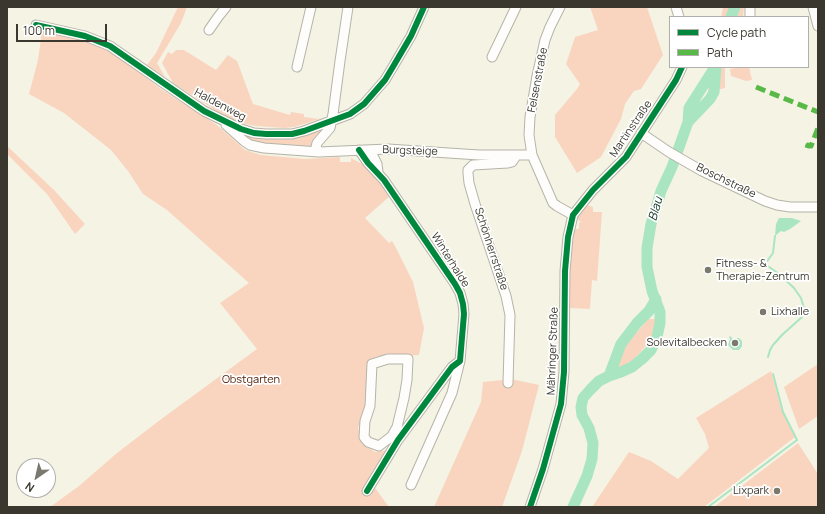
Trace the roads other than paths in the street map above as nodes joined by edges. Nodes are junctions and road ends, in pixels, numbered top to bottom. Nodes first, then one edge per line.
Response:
1 (226, 7) edge
2 (311, 7) edge
3 (348, 7) edge
4 (424, 7) edge
5 (516, 7) edge
6 (560, 7) edge
7 (813, 7) edge
8 (36, 25) dead end
9 (818, 26) edge
10 (210, 30) dead end
11 (492, 57) dead end
12 (297, 67) dead end
13 (682, 68) edge
14 (222, 120) junction
15 (332, 120) junction
16 (641, 133) junction
17 (359, 150) junction
18 (370, 150) junction
19 (319, 152) junction
20 (532, 155) junction
21 (516, 156) junction
22 (378, 172) junction
23 (818, 207) edge
24 (573, 215) junction
25 (460, 361) junction
26 (508, 383) dead end
27 (395, 438) junction
28 (411, 485) dead end
29 (367, 492) dead end
30 (530, 507) edge

1 - 10 street
2 - 12 street
3 - 15 street
4 - 15 street, Haldenweg
5 - 11 street
6 - 20 street, Felsenstraße
7 - 9 street
8 - 14 street, Haldenweg
13 - 16 street, Martinstraße
14 - 15 street, Haldenweg
14 - 19 street, Burgsteige
15 - 19 street
16 - 23 street, Boschstraße
16 - 24 street, Martinstraße
17 - 18 street, Burgsteige
17 - 19 street, Burgsteige
17 - 22 street, Winterhalde
18 - 21 street, Burgsteige
18 - 22 street, Winterhalde
20 - 21 street, Burgsteige
20 - 24 street
21 - 26 street, Schönherrstraße
22 - 25 street, Winterhalde
24 - 30 street, Mähringer Straße
25 - 27 street
25 - 28 street, Winterhalde
27 - 27 street
27 - 29 street

